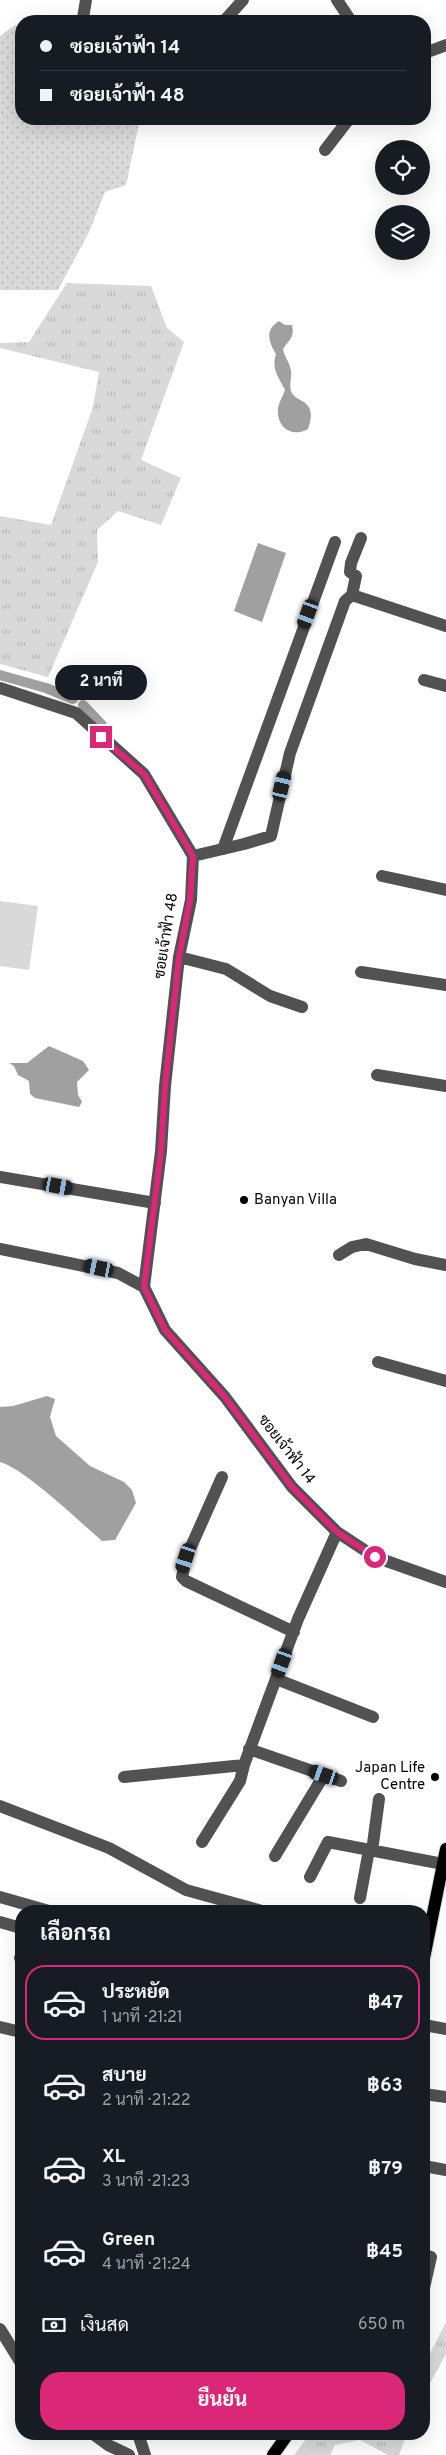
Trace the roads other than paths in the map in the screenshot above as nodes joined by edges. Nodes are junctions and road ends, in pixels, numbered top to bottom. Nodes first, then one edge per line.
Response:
1 (86, 0) edge
2 (243, 0) edge
3 (337, 0) edge
4 (84, 15) edge
5 (229, 15) edge
6 (347, 15) edge
7 (446, 45) edge
8 (431, 51) edge
9 (344, 125) edge
10 (325, 150) dead end
11 (361, 538) dead end
12 (335, 542) dead end
13 (352, 595) junction
14 (446, 626) edge
15 (424, 680) dead end
16 (446, 686) edge
17 (0, 688) edge
18 (223, 849) junction
19 (193, 856) junction
20 (382, 876) dead end
21 (446, 890) edge
22 (179, 957) junction
23 (361, 972) dead end
24 (446, 985) edge
25 (302, 1007) dead end
26 (377, 1075) dead end
27 (446, 1086) edge
28 (0, 1177) edge
29 (155, 1203) junction
30 (0, 1249) edge
31 (340, 1255) dead end
32 (446, 1265) edge
33 (144, 1287) junction
34 (378, 1362) dead end
35 (446, 1381) edge
36 (222, 1477) dead end
37 (337, 1532) junction
38 (446, 1582) edge
39 (294, 1632) junction
40 (276, 1679) junction
41 (372, 1717) dead end
42 (249, 1749) junction
43 (244, 1764) junction
44 (324, 1775) junction
45 (124, 1776) dead end
46 (341, 1781) dead end
47 (380, 1798) dead end
48 (0, 1806) edge
49 (202, 1842) dead end
50 (446, 1850) edge
51 (370, 1851) junction
52 (275, 1856) dead end
53 (443, 1872) edge
54 (310, 1878) dead end
55 (0, 1897) edge
56 (360, 1898) dead end
57 (28, 1905) edge
58 (240, 1905) edge
59 (0, 1922) edge
60 (15, 1926) edge
61 (430, 1931) edge
62 (430, 2026) edge
63 (0, 2027) edge
64 (446, 2029) edge
65 (15, 2031) edge
66 (430, 2095) edge
67 (446, 2097) edge
68 (430, 2167) edge
69 (446, 2170) edge
70 (0, 2329) edge
71 (15, 2354) edge
72 (101, 2440) edge
73 (140, 2440) edge
74 (284, 2440) edge
75 (129, 2455) edge
76 (146, 2455) edge
77 (273, 2455) edge

1 - 4 street
2 - 5 street
3 - 6 street
7 - 8 street
9 - 10 street
11 - 13 street
12 - 18 street
13 - 14 street
13 - 18 street
15 - 16 street
17 - 19 street
18 - 19 street
19 - 22 street, ซอยเจ้าฟ้า 48
20 - 21 street
22 - 25 street
22 - 29 street, ซอยเจ้าฟ้า 48
23 - 24 street
26 - 27 street
28 - 29 street
29 - 33 street, ซอยเจ้าฟ้า 48
30 - 33 street
31 - 32 street
33 - 37 street, ซอยเจ้าฟ้า 14
34 - 35 street
36 - 39 street
37 - 38 street, ซอยเจ้าฟ้า 14
37 - 39 street
39 - 40 street
40 - 41 street
40 - 42 street
42 - 43 street
42 - 44 street
43 - 45 street
43 - 49 street
44 - 46 street
44 - 52 street
47 - 51 street
48 - 58 street
50 - 53 main road
51 - 53 street
51 - 54 street
51 - 56 street
53 - 61 main road
55 - 57 street
59 - 60 street
62 - 64 street
63 - 65 street
66 - 67 street
68 - 69 street
70 - 71 street
72 - 75 street
73 - 76 street
74 - 77 main road

